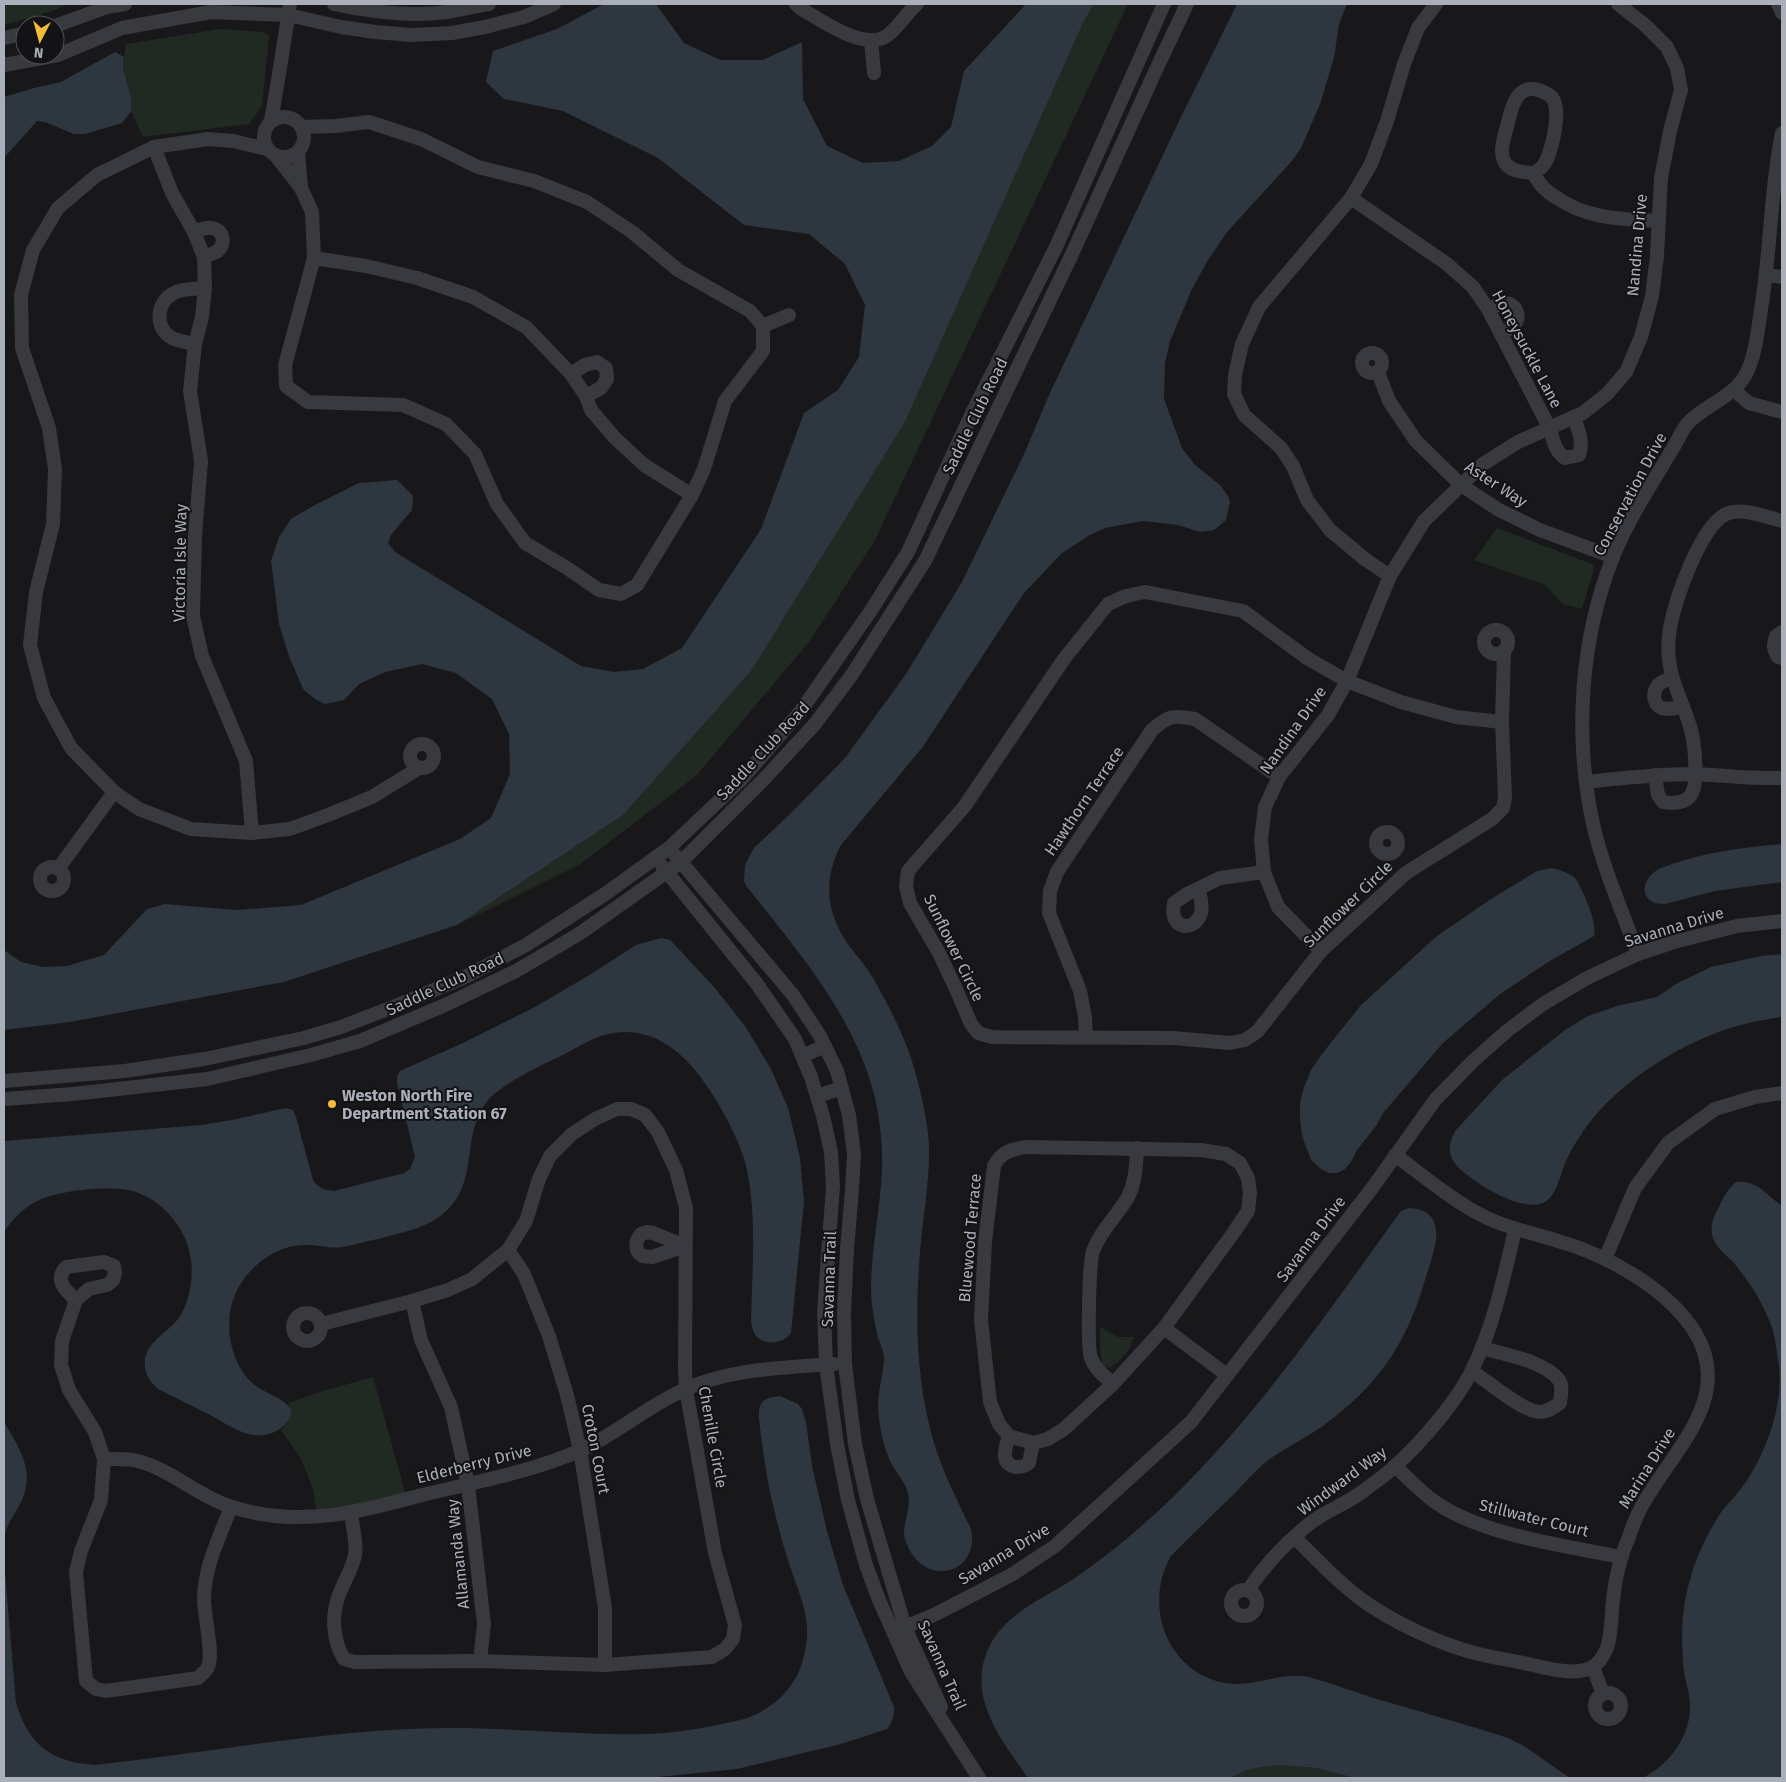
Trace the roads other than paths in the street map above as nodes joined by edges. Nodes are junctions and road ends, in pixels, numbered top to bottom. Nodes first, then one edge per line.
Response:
1 (125, 4) edge
2 (334, 4) edge
3 (489, 4) edge
4 (554, 4) edge
5 (796, 4) edge
6 (917, 4) edge
7 (1164, 4) edge
8 (1187, 4) edge
9 (1436, 4) edge
10 (1618, 4) edge
11 (1778, 4) edge
12 (289, 9) edge
13 (1782, 13) edge
14 (65, 23) edge
15 (871, 40) junction
16 (4, 65) edge
17 (874, 74) dead end
18 (277, 78) junction
19 (268, 125) junction
20 (1782, 133) edge
21 (300, 135) junction
22 (234, 141) junction
23 (154, 147) junction
24 (271, 153) junction
25 (1534, 173) junction
26 (301, 188) junction
27 (1352, 198) junction
28 (1657, 221) junction
29 (194, 232) junction
30 (1056, 247) junction
31 (1072, 254) junction
32 (204, 257) junction
33 (314, 258) junction
34 (1767, 275) junction
35 (1782, 277) edge
36 (205, 288) junction
37 (1488, 309) junction
38 (789, 315) dead end
39 (763, 326) junction
40 (1501, 334) junction
41 (195, 344) junction
42 (1378, 372) dead end
43 (571, 374) junction
44 (1735, 391) junction
45 (586, 396) junction
46 (1782, 412) edge
47 (1574, 417) junction
48 (1550, 429) junction
49 (1461, 485) junction
50 (692, 496) junction
51 (1782, 521) edge
52 (1614, 557) junction
53 (1390, 576) junction
54 (1782, 632) edge
55 (1504, 652) dead end
56 (1782, 658) edge
57 (1674, 678) junction
58 (1347, 681) junction
59 (1682, 707) junction
60 (1502, 722) junction
61 (419, 768) dead end
62 (1695, 774) junction
63 (1655, 775) junction
64 (1279, 777) junction
65 (1782, 778) edge
66 (1586, 782) junction
67 (114, 792) junction
68 (252, 833) junction
69 (669, 848) junction
70 (1394, 852) dead end
71 (656, 858) junction
72 (681, 862) junction
73 (58, 869) dead end
74 (667, 872) junction
75 (1264, 872) junction
76 (1406, 872) junction
77 (1199, 888) dead end
78 (1782, 921) edge
79 (1321, 951) junction
80 (1638, 954) junction
81 (1086, 1037) junction
82 (825, 1046) junction
83 (802, 1056) junction
84 (4, 1081) edge
85 (842, 1088) junction
86 (1782, 1093) edge
87 (817, 1096) junction
88 (4, 1099) edge
89 (1137, 1148) junction
90 (1395, 1155) junction
91 (1515, 1230) junction
92 (508, 1250) junction
93 (1605, 1259) junction
94 (76, 1300) dead end
95 (412, 1301) junction
96 (321, 1324) dead end
97 (1164, 1328) junction
98 (1482, 1348) junction
99 (845, 1364) junction
100 (826, 1365) junction
101 (1472, 1371) junction
102 (1227, 1375) junction
103 (1113, 1384) junction
104 (686, 1389) junction
105 (1009, 1436) junction
106 (1033, 1443) junction
107 (580, 1450) junction
108 (104, 1459) junction
109 (1395, 1466) junction
110 (468, 1485) junction
111 (231, 1507) junction
112 (351, 1512) junction
113 (1295, 1538) junction
114 (1621, 1557) junction
115 (1248, 1590) dead end
116 (899, 1631) junction
117 (480, 1661) junction
118 (605, 1665) junction
119 (1593, 1667) junction
120 (1603, 1694) dead end
121 (979, 1778) edge

1 - 14 street
2 - 3 street
4 - 12 street
5 - 15 street
6 - 15 street
7 - 30 street, Saddle Club Road
8 - 31 street, Saddle Club Road
9 - 27 street
10 - 28 street, Nandina Drive
11 - 13 street
12 - 16 street
12 - 18 street
15 - 17 street
18 - 19 street
18 - 21 street
19 - 21 street
19 - 22 street
19 - 24 street
20 - 34 street, Conservation Drive
21 - 24 street
21 - 26 street
21 - 39 street
22 - 23 street
22 - 24 street
23 - 29 street, Victoria Isle Way
23 - 67 street
24 - 26 street
25 - 25 street
25 - 28 street
26 - 33 street
27 - 37 street, Honeysuckle Lane
27 - 53 street
28 - 47 street, Nandina Drive
29 - 32 street, Victoria Isle Way
29 - 32 street
30 - 31 street
30 - 69 street, Saddle Club Road
31 - 72 street, Saddle Club Road
32 - 36 street, Victoria Isle Way
33 - 43 street
33 - 50 street
34 - 35 street
34 - 44 street, Conservation Drive
36 - 41 street, Victoria Isle Way
36 - 41 street
37 - 40 street, Honeysuckle Lane
37 - 40 street
38 - 39 street
39 - 50 street
40 - 48 street, Honeysuckle Lane
41 - 68 street, Victoria Isle Way
42 - 49 street, Aster Way
43 - 45 street
43 - 45 street
44 - 46 street
44 - 52 street, Conservation Drive
45 - 50 street
47 - 48 street, Nandina Drive
47 - 48 street, Honeysuckle Lane
48 - 49 street, Nandina Drive
49 - 52 street, Aster Way
49 - 53 street, Nandina Drive
51 - 57 street
52 - 66 street, Conservation Drive
53 - 58 street, Nandina Drive
54 - 56 street
55 - 60 street, Sunflower Circle
57 - 59 street
57 - 59 street
58 - 60 street, Sunflower Circle
58 - 64 street, Nandina Drive
58 - 81 street, Sunflower Circle
59 - 62 street
60 - 76 street, Sunflower Circle
61 - 68 street
62 - 63 street
62 - 63 street
62 - 65 street
63 - 66 street
64 - 75 street, Nandina Drive
64 - 81 street, Hawthorn Terrace
66 - 80 street, Conservation Drive
67 - 68 street
67 - 73 street
69 - 71 street, Saddle Club Road
69 - 72 street, Savanna Trail
70 - 76 street
71 - 74 street, Savanna Trail
71 - 84 street, Saddle Club Road
72 - 74 street, Saddle Club Road
72 - 82 street, Savanna Trail
74 - 83 street, Savanna Trail
74 - 88 street, Saddle Club Road
75 - 77 street
75 - 79 street, Nandina Drive
76 - 79 street, Sunflower Circle
78 - 80 street, Savanna Drive
79 - 81 street, Sunflower Circle
80 - 90 street, Savanna Drive
82 - 83 street
82 - 85 street, Savanna Trail
83 - 87 street, Savanna Trail
85 - 87 street
85 - 99 street, Savanna Trail
86 - 93 street
87 - 100 street, Savanna Trail
89 - 97 street, Bluewood Terrace
89 - 103 street
89 - 105 street, Bluewood Terrace
90 - 91 street, Marina Drive
90 - 102 street, Savanna Drive
91 - 93 street, Marina Drive
91 - 98 street, Windward Way
92 - 95 street, Chenille Circle
92 - 104 street, Chenille Circle
92 - 107 street, Croton Court
93 - 114 street, Marina Drive
94 - 108 street
95 - 96 street, Chenille Circle
95 - 110 street, Allamanda Way
97 - 102 street
97 - 103 street, Bluewood Terrace
98 - 101 street, Windward Way
98 - 101 street
99 - 100 street, Elderberry Drive
99 - 116 street, Savanna Trail
100 - 104 street, Elderberry Drive
100 - 116 street, Savanna Trail
101 - 109 street, Windward Way
102 - 116 street, Savanna Drive
103 - 106 street, Bluewood Terrace
104 - 107 street, Elderberry Drive
104 - 118 street, Chenille Circle
105 - 106 street
105 - 106 street
107 - 110 street, Elderberry Drive
107 - 118 street, Croton Court
108 - 111 street, Elderberry Drive
108 - 111 street
109 - 113 street, Windward Way
109 - 114 street, Stillwater Court
110 - 112 street, Elderberry Drive
110 - 117 street, Allamanda Way
111 - 112 street, Elderberry Drive
112 - 117 street, Chenille Circle
113 - 115 street, Windward Way
113 - 119 street
114 - 119 street, Marina Drive
116 - 121 street, Savanna Trail
117 - 118 street, Chenille Circle
119 - 120 street

